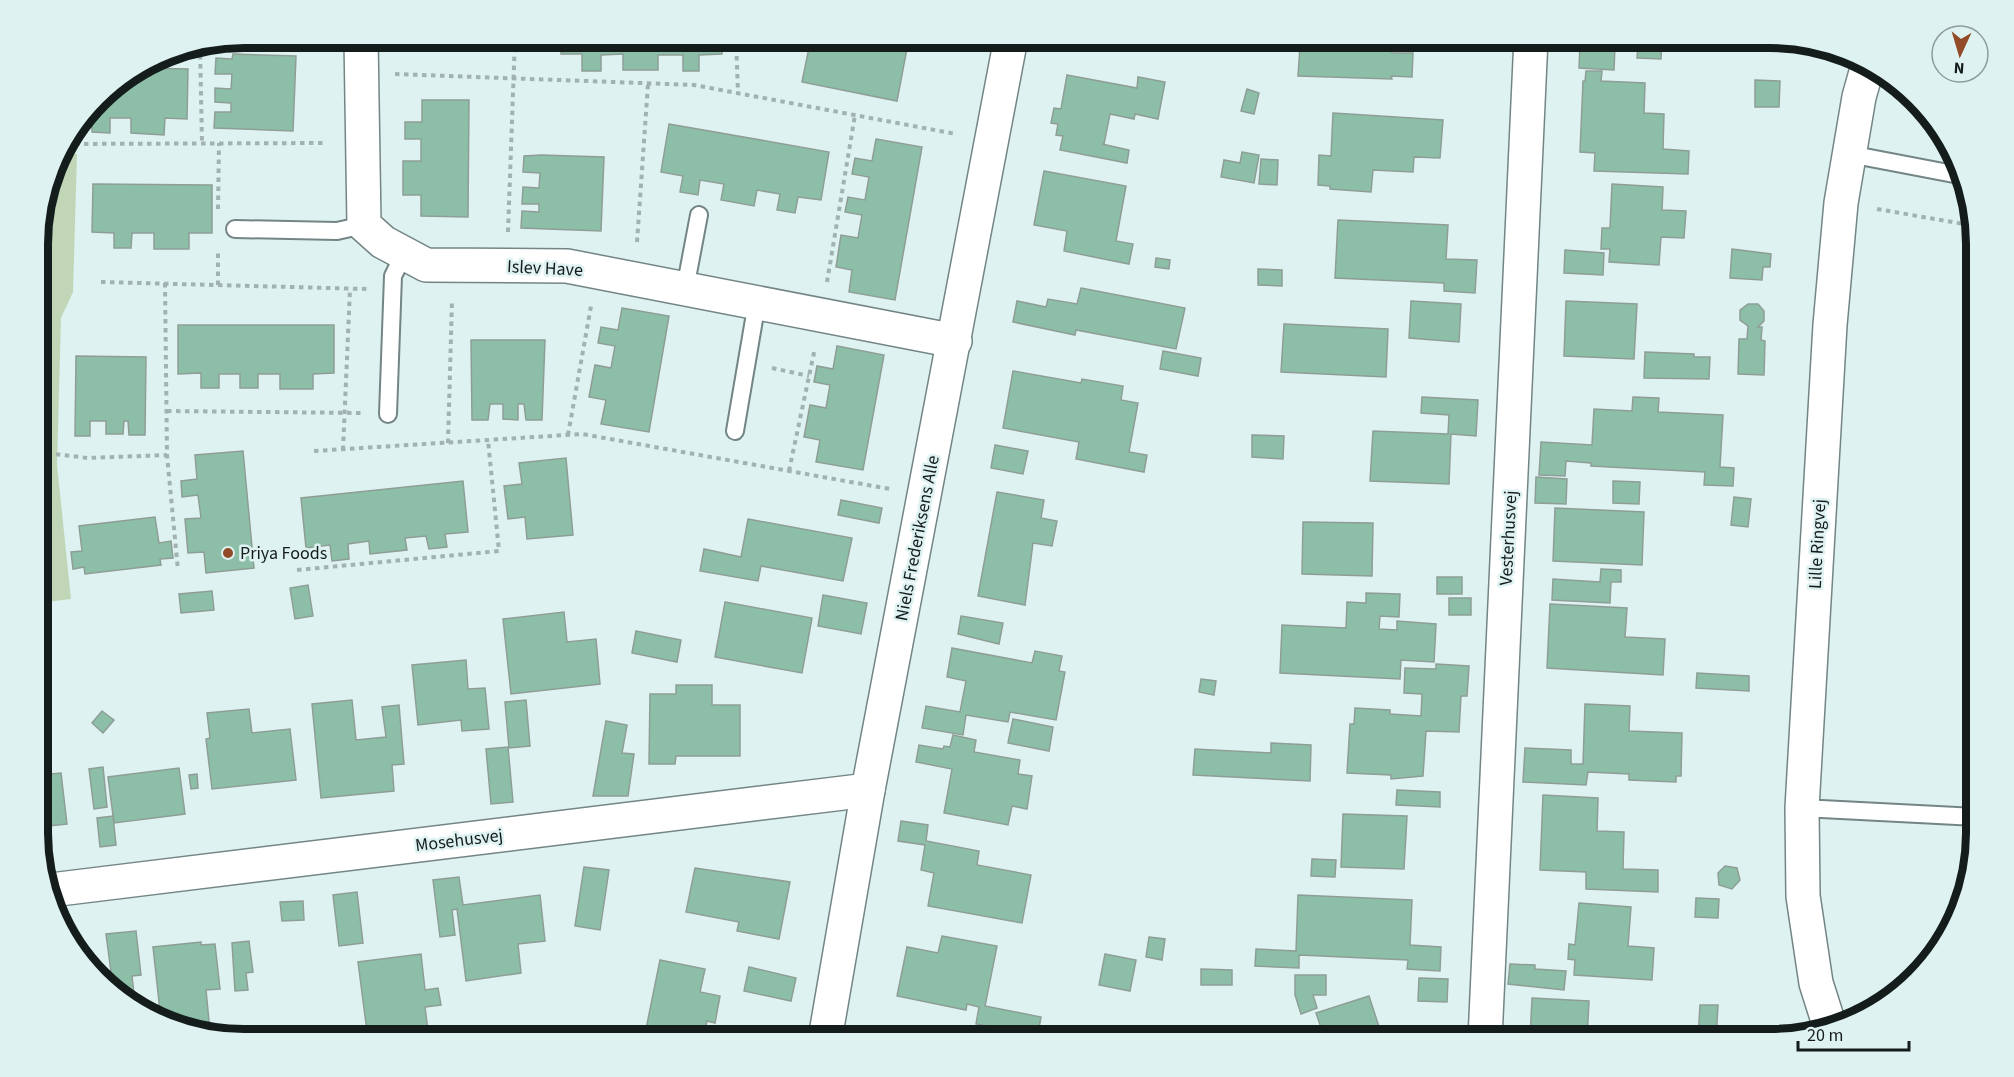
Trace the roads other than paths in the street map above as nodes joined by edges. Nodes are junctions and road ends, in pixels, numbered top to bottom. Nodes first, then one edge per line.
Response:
1 (361, 48) edge
2 (1009, 48) edge
3 (1531, 48) edge
4 (1866, 73) edge
5 (1849, 154) junction
6 (1952, 172) edge
7 (699, 215) dead end
8 (364, 225) junction
9 (235, 229) dead end
10 (404, 254) junction
11 (685, 289) junction
12 (757, 303) junction
13 (955, 340) junction
14 (388, 414) road end
15 (735, 431) dead end
16 (868, 790) junction
17 (1803, 808) junction
18 (1966, 817) edge
19 (57, 889) edge
20 (1828, 1020) edge
21 (827, 1029) edge
22 (1485, 1029) edge

1 - 8 street
2 - 13 street, Niels Frederiksens Alle
3 - 22 street, Vesterhusvej
4 - 5 street, Lille Ringvej
5 - 6 lane
5 - 17 street, Lille Ringvej
7 - 11 lane
8 - 9 lane
8 - 10 street, Islev Have
10 - 11 street, Islev Have
10 - 14 lane
11 - 12 street, Islev Have
12 - 13 street, Islev Have
12 - 15 lane
13 - 16 street, Niels Frederiksens Alle
16 - 19 street, Mosehusvej
16 - 21 street, Niels Frederiksens Alle
17 - 18 lane
17 - 20 street, Lille Ringvej

